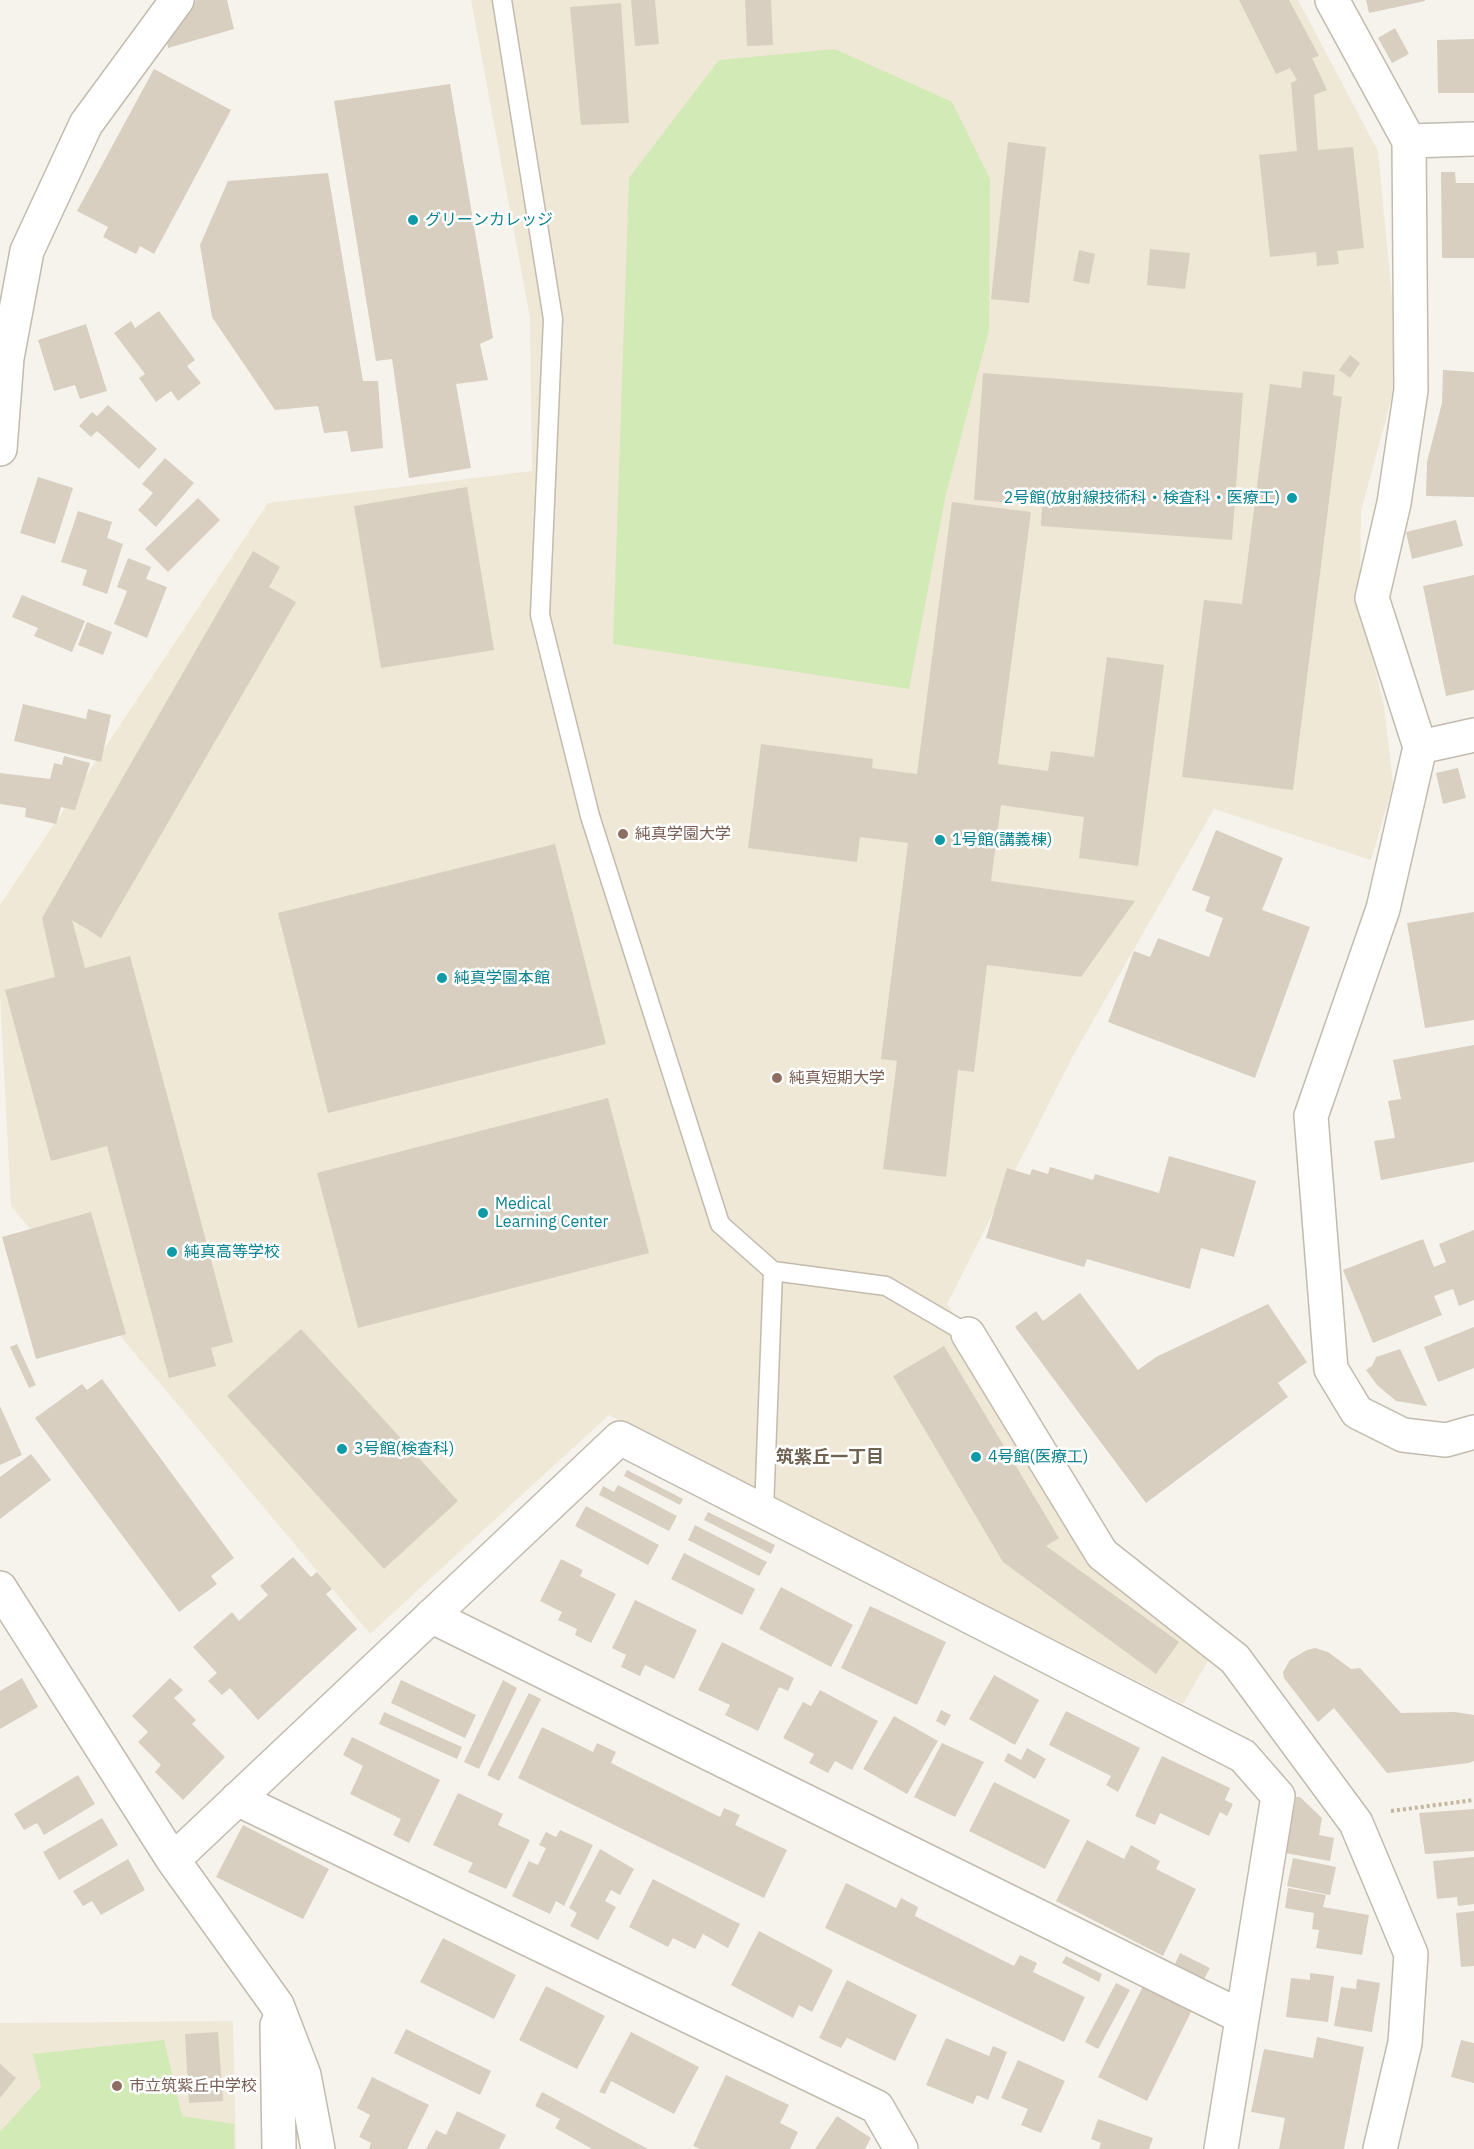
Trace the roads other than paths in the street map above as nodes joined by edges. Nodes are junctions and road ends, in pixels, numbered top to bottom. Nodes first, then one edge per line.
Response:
1 (177, 0) edge
2 (502, 0) edge
3 (1332, 0) edge
4 (1474, 139) edge
5 (1409, 141) junction
6 (0, 449) edge
7 (1474, 735) edge
8 (1420, 747) junction
9 (773, 1270) junction
10 (968, 1334) joint
11 (1474, 1432) edge
12 (764, 1510) junction
13 (0, 1588) edge
14 (431, 1616) junction
15 (1303, 1750) junction
16 (1263, 1779) junction
17 (237, 1799) junction
18 (173, 1860) junction
19 (277, 2005) junction
20 (1242, 2017) junction
21 (279, 2149) edge
22 (318, 2149) edge
23 (901, 2149) edge
24 (1221, 2149) edge
25 (1380, 2149) edge

1 - 6 street
2 - 9 lane
3 - 5 street
4 - 5 street
5 - 8 street
7 - 8 street
8 - 11 street
9 - 10 lane
9 - 12 lane
10 - 15 street
12 - 14 street
12 - 16 street
13 - 18 street
14 - 17 street
14 - 20 street
15 - 16 street
15 - 25 street
16 - 20 street
17 - 18 street
17 - 23 street
18 - 19 street
19 - 21 street
19 - 22 street
20 - 24 street

